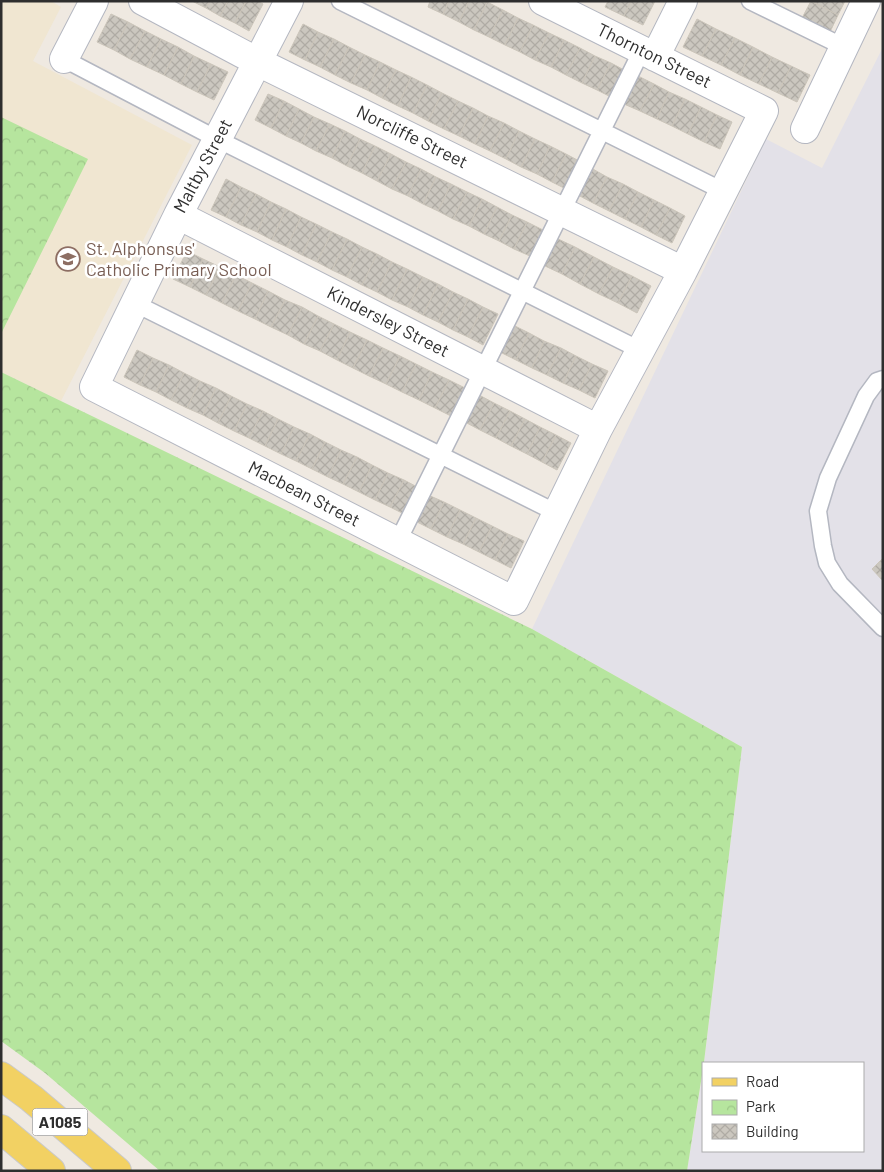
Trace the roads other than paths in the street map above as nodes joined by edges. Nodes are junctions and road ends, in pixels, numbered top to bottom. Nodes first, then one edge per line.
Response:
1 (94, 1) edge
2 (143, 1) edge
3 (289, 1) edge
4 (340, 1) edge
5 (543, 1) edge
6 (683, 1) edge
7 (750, 1) edge
8 (866, 1) edge
9 (773, 6) edge
10 (844, 47) junction
11 (649, 54) junction
12 (64, 60) joint
13 (258, 62) junction
14 (805, 129) dead end
15 (603, 131) junction
16 (217, 138) junction
17 (723, 191) junction
18 (562, 211) junction
19 (178, 215) junction
20 (683, 271) junction
21 (523, 291) junction
22 (134, 303) junction
23 (640, 350) junction
24 (484, 370) junction
25 (883, 379) edge
26 (94, 387) joint
27 (598, 429) junction
28 (441, 455) junction
29 (558, 513) junction
30 (398, 541) junction
31 (883, 628) edge
32 (1, 1076) edge
33 (1, 1129) edge
34 (52, 1171) edge
35 (117, 1171) edge

1 - 12 street
2 - 13 street, Norcliffe Street
3 - 13 street, Maltby Street
4 - 15 lane
5 - 11 street, Thornton Street
6 - 11 street
7 - 9 lane
8 - 10 street
9 - 10 lane
10 - 14 street
11 - 15 lane
11 - 17 street, Thornton Street
12 - 16 lane
13 - 16 street, Maltby Street
13 - 18 street, Norcliffe Street
15 - 17 lane
15 - 18 lane
16 - 19 street, Maltby Street
16 - 21 lane
17 - 20 street
18 - 20 street, Norcliffe Street
18 - 21 lane
19 - 22 street, Maltby Street
19 - 24 street, Kindersley Street
20 - 23 street
21 - 23 lane
21 - 24 lane
22 - 26 street, Maltby Street
22 - 28 lane
23 - 27 street
24 - 27 street, Kindersley Street
24 - 28 lane
25 - 31 lane
26 - 30 street, Macbean Street
27 - 29 street
28 - 29 lane
28 - 30 lane
29 - 30 street, Macbean Street
32 - 35 main road, A1085
33 - 34 main road, A1085

